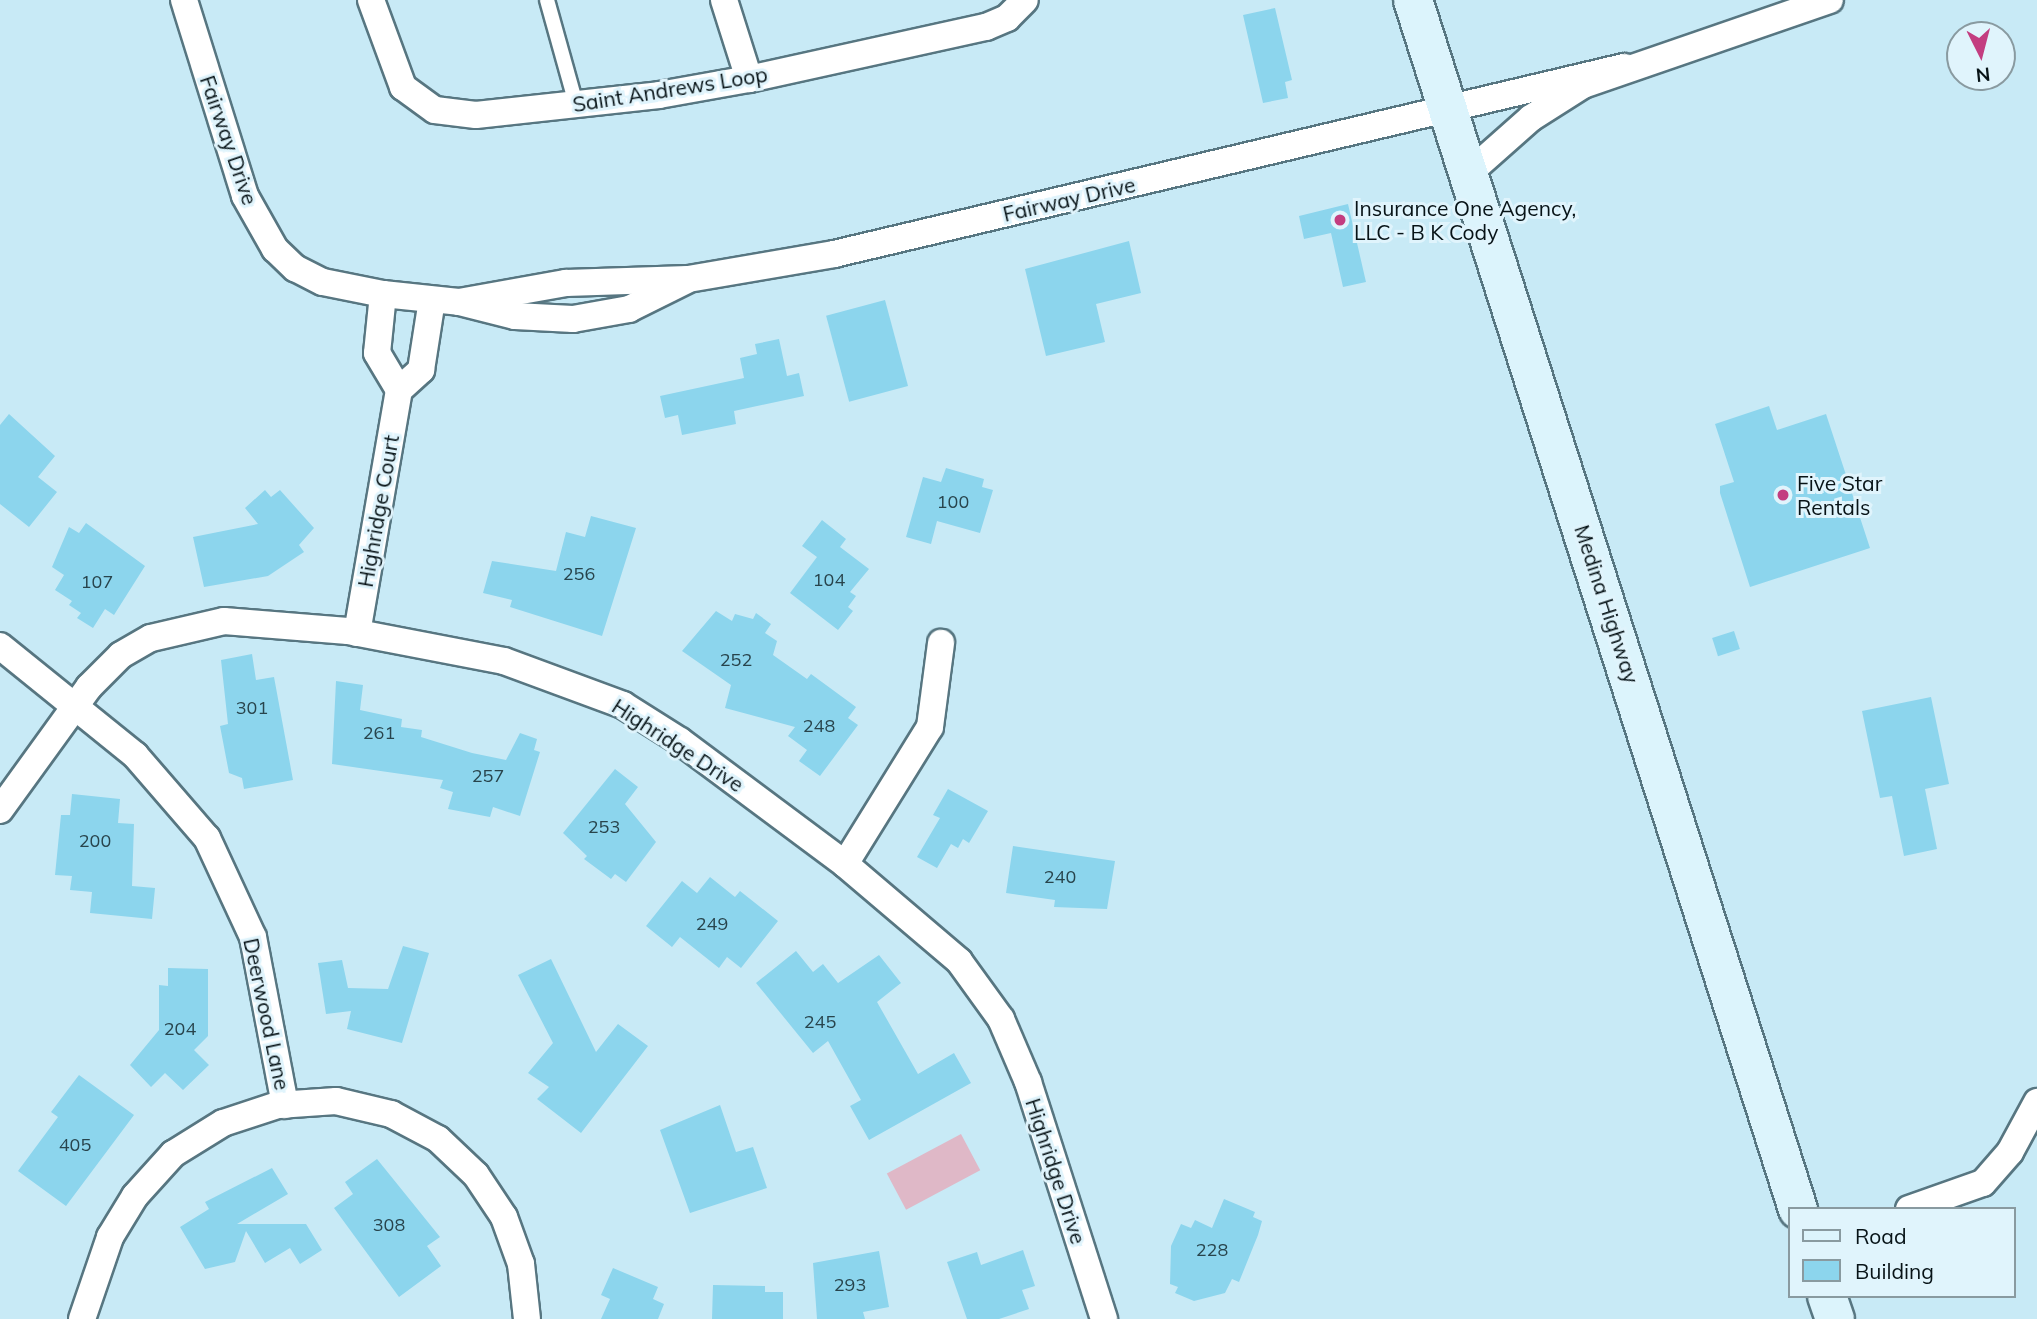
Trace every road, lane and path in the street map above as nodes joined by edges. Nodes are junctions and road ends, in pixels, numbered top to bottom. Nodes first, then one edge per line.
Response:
1 (184, 0) edge
2 (372, 0) edge
3 (547, 0) edge
4 (724, 0) edge
5 (1025, 0) edge
6 (1413, 0) edge
7 (1830, 0) edge
8 (1624, 67) junction
9 (749, 79) junction
10 (576, 104) junction
11 (1449, 110) junction
12 (1469, 172) junction
13 (688, 279) junction
14 (383, 294) junction
15 (432, 300) junction
16 (459, 302) junction
17 (399, 390) junction
18 (357, 633) junction
19 (941, 643) dead end
20 (0, 646) edge
21 (75, 706) junction
22 (0, 810) edge
23 (845, 864) junction
24 (2037, 1102) edge
25 (285, 1105) junction
26 (1797, 1207) edge
27 (1915, 1207) edge
28 (1828, 1298) edge
29 (82, 1319) edge
30 (527, 1319) edge
31 (1104, 1319) edge
32 (1835, 1319) edge

1 - 14 street, Fairway Drive
2 - 10 street, Saint Andrews Loop
3 - 10 lane
4 - 9 street
5 - 9 street, Saint Andrews Loop
6 - 11 main road, Medina Highway
7 - 8 street
8 - 11 street, Fairway Drive
8 - 12 street
9 - 10 street, Saint Andrews Loop
11 - 12 main road, Medina Highway
11 - 13 street, Fairway Drive
12 - 26 main road, Medina Highway
13 - 16 street, Fairway Drive
13 - 16 street, Fairway Drive
14 - 15 street, Fairway Drive
14 - 17 street
15 - 16 street, Fairway Drive
15 - 17 street
17 - 18 street, Highridge Court
18 - 21 street, Highridge Drive
18 - 23 street, Highridge Drive
19 - 23 street
20 - 21 street, Deerwood Lane
21 - 22 street, Highridge Drive
21 - 25 street, Deerwood Lane
23 - 31 street, Highridge Drive
24 - 27 street
25 - 29 street
25 - 30 street
28 - 32 main road

